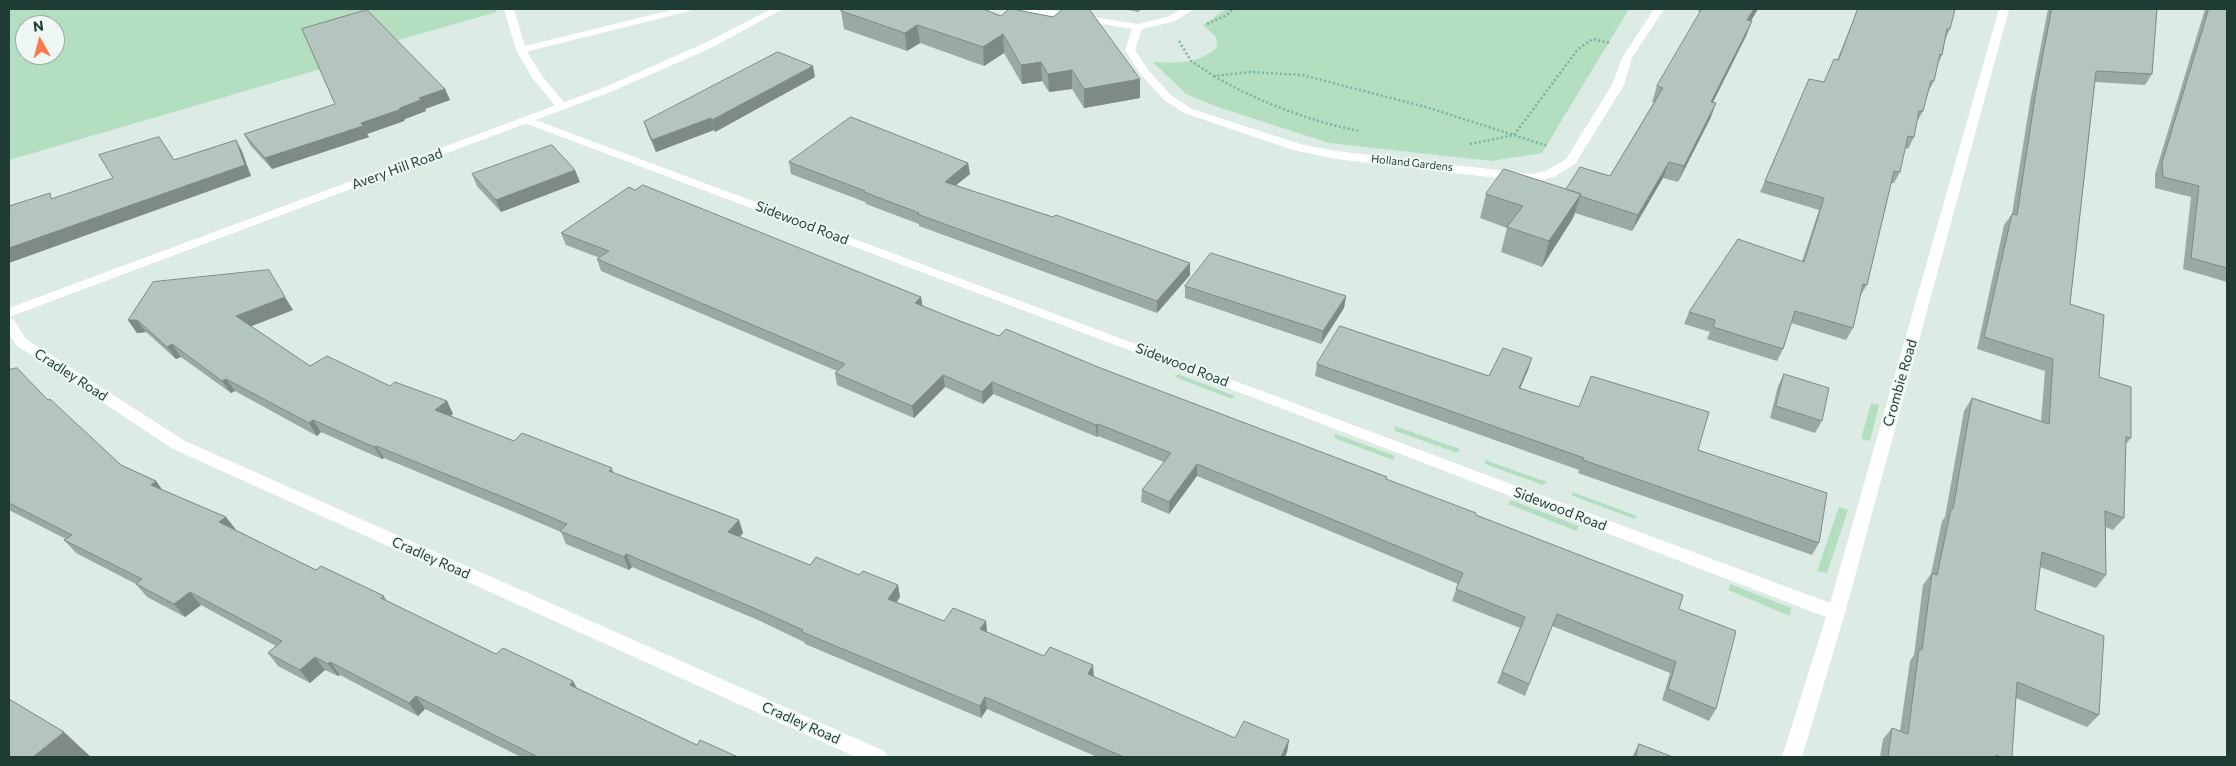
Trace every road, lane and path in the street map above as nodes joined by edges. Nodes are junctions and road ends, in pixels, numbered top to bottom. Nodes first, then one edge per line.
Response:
1 (509, 9) edge
2 (686, 9) edge
3 (778, 9) edge
4 (1028, 9) edge
5 (1188, 9) edge
6 (1659, 9) edge
7 (2004, 9) edge
8 (1138, 27) junction
9 (1177, 38) dead end
10 (1634, 47) junction
11 (521, 50) junction
12 (1214, 76) junction
13 (562, 107) junction
14 (526, 120) junction
15 (1364, 132) dead end
16 (1514, 135) junction
17 (1464, 144) dead end
18 (1576, 154) junction
19 (9, 313) edge
20 (9, 323) edge
21 (1836, 613) junction
22 (877, 757) edge
23 (1792, 757) edge

1 - 11 street
2 - 11 street
3 - 13 street, Avery Hill Road
4 - 8 street
5 - 8 street
6 - 10 street, Holland Gardens
7 - 21 street, Crombie Road
8 - 18 street, Holland Gardens
9 - 12 path
10 - 16 path
10 - 18 street, Holland Gardens
11 - 13 street
12 - 15 path
12 - 16 path
13 - 14 street, Avery Hill Road
14 - 19 street, Avery Hill Road
14 - 21 street, Sidewood Road
16 - 17 path
16 - 18 path
20 - 22 street, Cradley Road
21 - 23 street, Crombie Road

